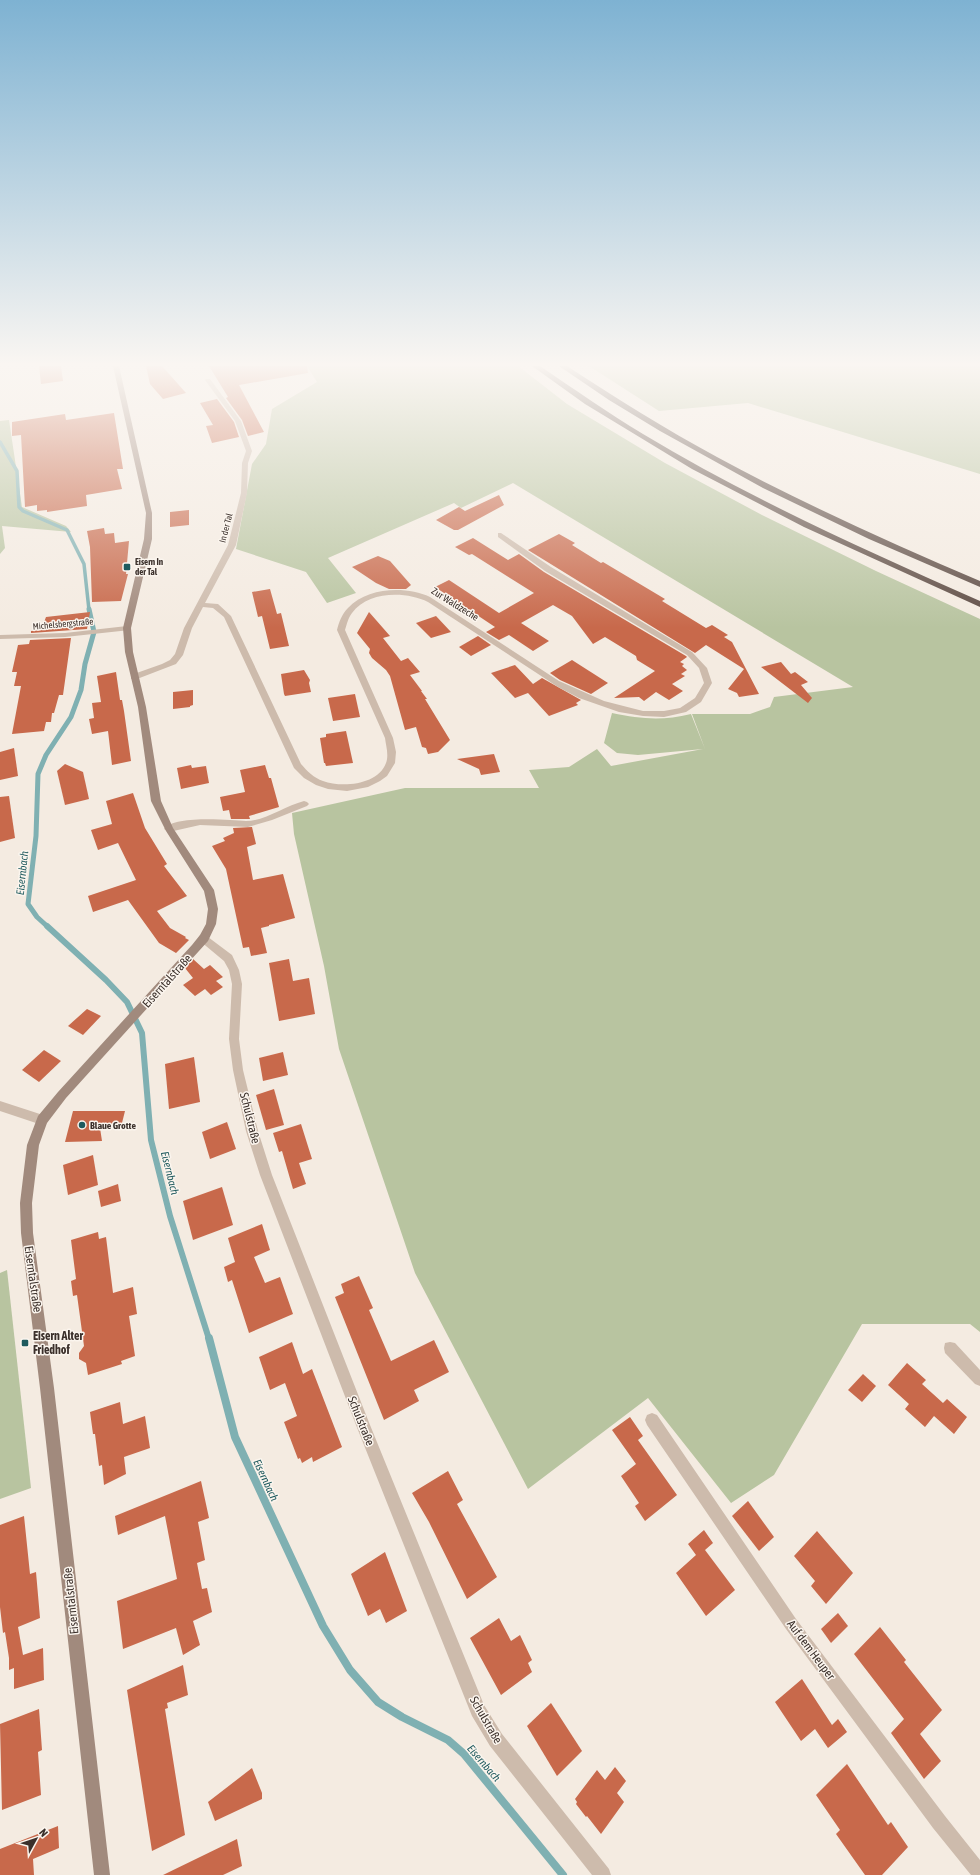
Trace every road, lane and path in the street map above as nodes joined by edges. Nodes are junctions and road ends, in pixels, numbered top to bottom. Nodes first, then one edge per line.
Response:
1 (135, 454) edge
2 (248, 454) edge
3 (672, 454) edge
4 (704, 454) edge
5 (501, 535) dead end
6 (980, 583) edge
7 (980, 604) edge
8 (200, 605) junction
9 (127, 628) junction
10 (0, 638) edge
11 (134, 677) junction
12 (304, 804) dead end
13 (169, 829) junction
14 (204, 938) junction
15 (0, 1106) edge
16 (42, 1120) junction
17 (950, 1348) dead end
18 (980, 1379) edge
19 (652, 1420) dead end
20 (980, 1873) edge
21 (102, 1875) edge
22 (603, 1875) edge

1 - 9 main road, Eiserntalstraße
2 - 8 street, In der Tal
3 - 7 highway
4 - 6 highway
5 - 8 street, Zur Waldzeche
8 - 11 street, In der Tal
9 - 10 street, Michelsbergstraße
9 - 11 main road, Eiserntalstraße
11 - 13 main road, Eiserntalstraße
12 - 13 street
13 - 14 main road, Eiserntalstraße
14 - 16 main road, Eiserntalstraße
14 - 22 street, Schulstraße
15 - 16 street
16 - 21 main road, Eiserntalstraße
17 - 18 street
19 - 20 street, Auf dem Heuper

